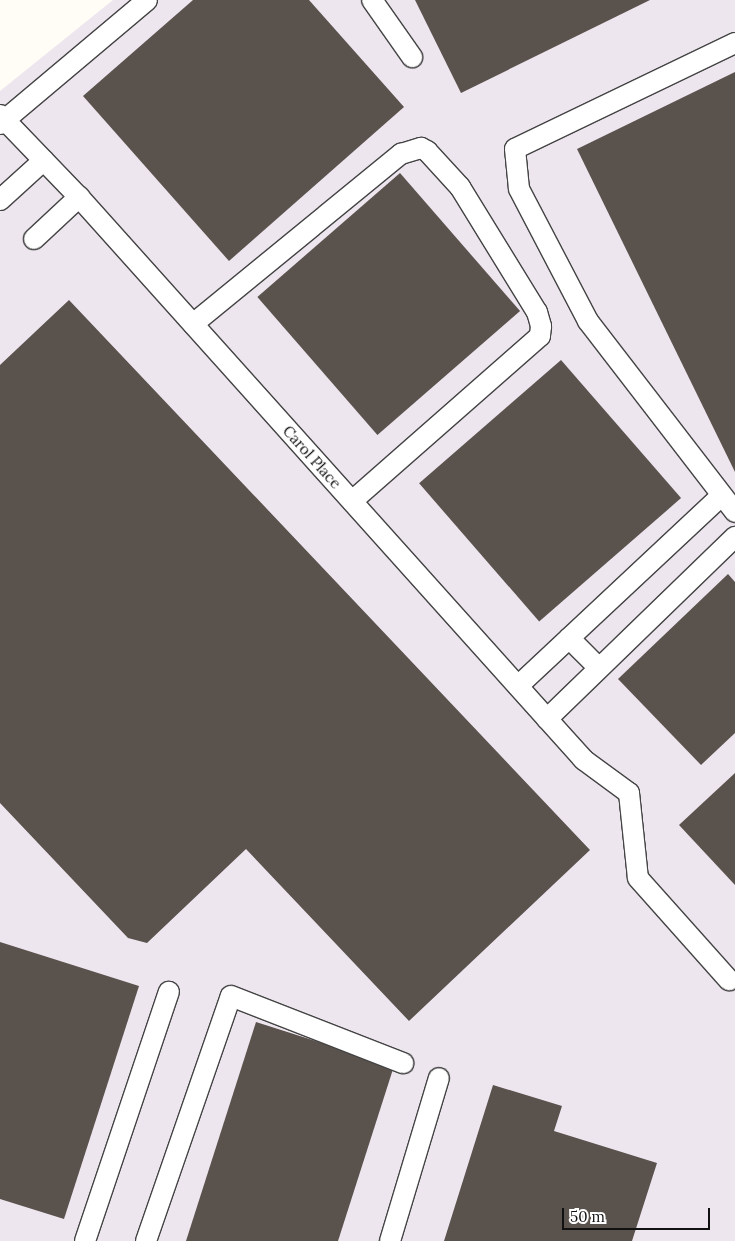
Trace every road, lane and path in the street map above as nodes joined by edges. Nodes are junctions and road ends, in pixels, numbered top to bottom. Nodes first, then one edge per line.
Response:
1 (147, 0) edge
2 (372, 0) edge
3 (735, 42) edge
4 (412, 57) dead end
5 (2, 120) edge
6 (44, 160) junction
7 (79, 197) junction
8 (0, 200) edge
9 (34, 239) dead end
10 (193, 324) junction
11 (722, 495) junction
12 (352, 501) junction
13 (735, 512) edge
14 (735, 537) edge
15 (569, 638) junction
16 (599, 668) junction
17 (518, 686) junction
18 (547, 719) junction
19 (729, 980) dead end
20 (169, 992) dead end
21 (403, 1063) dead end
22 (440, 1078) dead end
23 (85, 1241) edge
24 (146, 1241) edge
25 (390, 1241) edge

1 - 5 street
2 - 4 street
3 - 11 street
5 - 6 street, Carol Place
6 - 7 street, Carol Place
6 - 8 street
7 - 9 street
7 - 10 street, Carol Place
10 - 12 street, Carol Place
10 - 12 street
11 - 13 street
11 - 15 street
12 - 17 street, Carol Place
14 - 16 street
15 - 16 street
15 - 17 street
16 - 18 street
17 - 18 street, Carol Place
18 - 19 street, Carol Place
20 - 23 street
21 - 24 street
22 - 25 street

